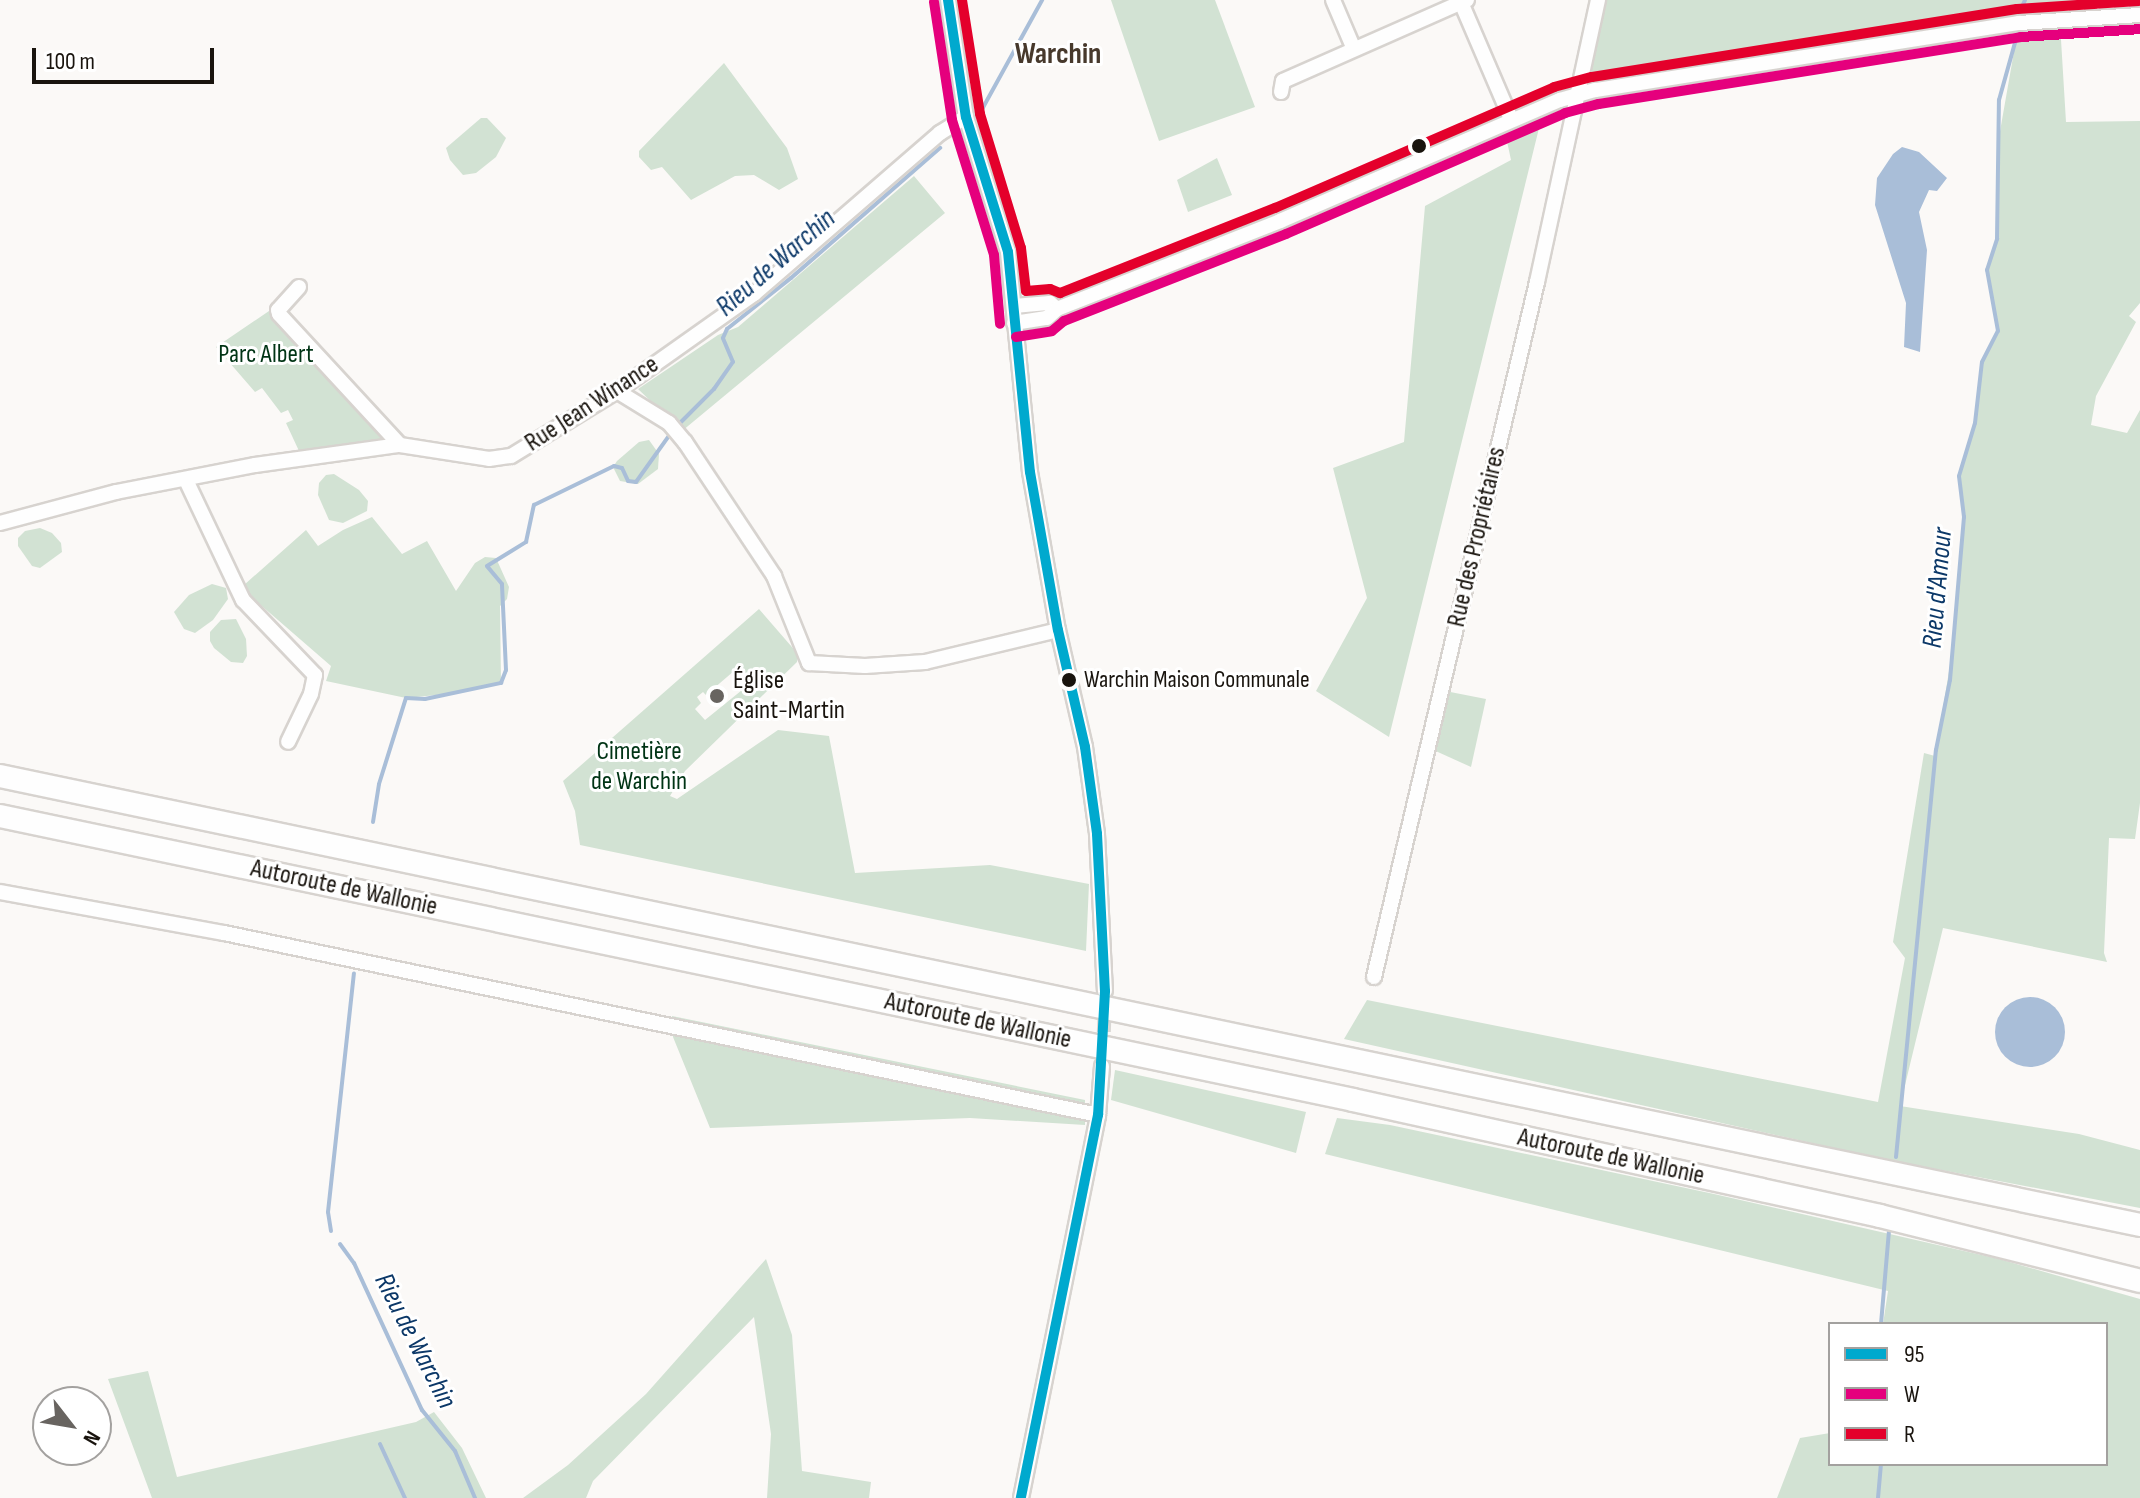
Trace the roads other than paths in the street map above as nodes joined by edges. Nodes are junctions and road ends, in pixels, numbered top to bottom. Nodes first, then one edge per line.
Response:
1 (948, 0) edge
2 (1333, 0) edge
3 (1598, 0) edge
4 (1463, 1) edge
5 (2140, 15) edge
6 (1353, 47) junction
7 (1281, 92) dead end
8 (1576, 96) junction
9 (966, 117) junction
10 (1511, 119) junction
11 (299, 287) dead end
12 (1014, 306) junction
13 (1057, 309) junction
14 (1014, 323) junction
15 (617, 391) junction
16 (400, 445) junction
17 (186, 480) junction
18 (0, 523) edge
19 (1058, 630) junction
20 (288, 742) dead end
21 (0, 761) edge
22 (0, 776) edge
23 (55, 788) junction
24 (0, 816) edge
25 (0, 892) edge
26 (1374, 977) dead end
27 (1105, 991) tunnel mouth
28 (1102, 1066) tunnel mouth
29 (1098, 1115) junction
30 (2140, 1225) edge
31 (2140, 1281) edge
32 (1021, 1498) edge

1 - 9 street
2 - 6 street
3 - 8 street, Rue des Propriétaires
4 - 6 street
4 - 10 street
5 - 8 street
6 - 7 street
8 - 10 street
8 - 26 street, Rue des Propriétaires
9 - 12 street
9 - 15 street, Rue Jean Winance
10 - 13 street
11 - 16 street
12 - 13 street
12 - 14 street
13 - 14 street
14 - 19 street
15 - 16 street, Rue Jean Winance
15 - 19 street
16 - 17 street, Rue Jean Winance
17 - 18 street, Rue Jean Winance
17 - 20 street
19 - 27 street
21 - 23 highway
22 - 23 highway, Autoroute de Wallonie
23 - 30 highway, Autoroute de Wallonie
24 - 31 highway, Autoroute de Wallonie
25 - 29 street
28 - 29 street
29 - 32 street

